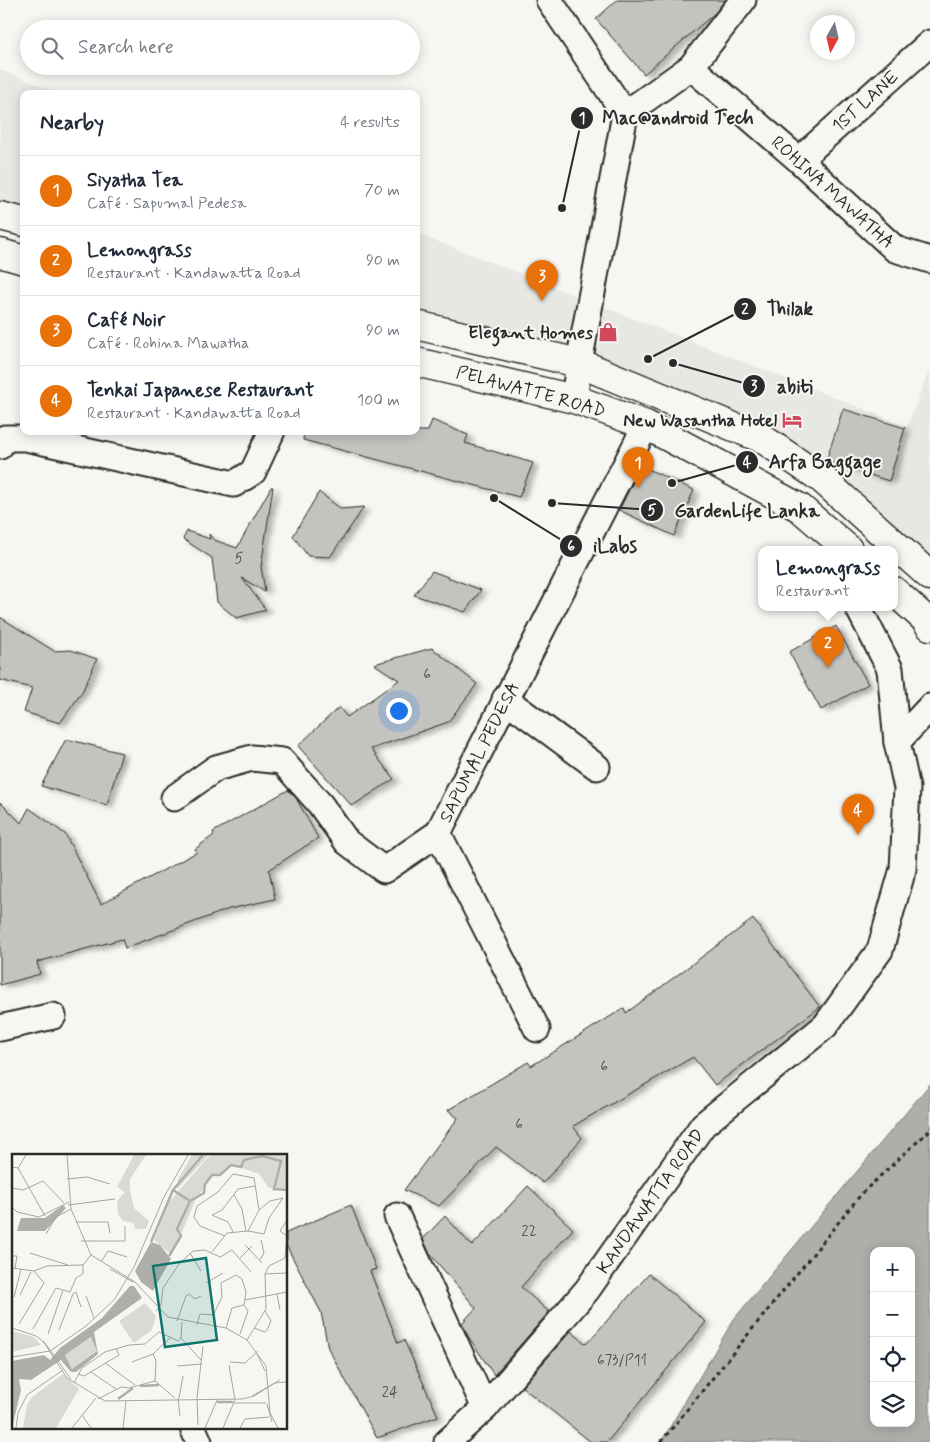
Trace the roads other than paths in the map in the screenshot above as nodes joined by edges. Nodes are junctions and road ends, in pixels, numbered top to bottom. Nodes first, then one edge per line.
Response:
1 (550, 0) edge
2 (744, 0) edge
3 (930, 43) edge
4 (691, 67) junction
5 (625, 114) junction
6 (800, 160) junction
7 (0, 216) edge
8 (20, 221) edge
9 (0, 253) edge
10 (20, 259) edge
11 (930, 260) edge
12 (420, 326) edge
13 (420, 363) edge
14 (579, 363) junction
15 (574, 399) junction
16 (646, 425) junction
17 (270, 435) edge
18 (0, 446) edge
19 (815, 520) junction
20 (828, 546) edge
21 (845, 546) edge
22 (897, 546) edge
23 (898, 547) edge
24 (930, 576) edge
25 (898, 595) edge
26 (860, 611) edge
27 (930, 626) edge
28 (505, 699) junction
29 (930, 707) edge
30 (897, 742) junction
31 (597, 767) dead end
32 (174, 798) dead end
33 (438, 833) junction
34 (53, 1016) dead end
35 (0, 1028) edge
36 (537, 1029) dead end
37 (397, 1216) dead end
38 (485, 1408) junction
39 (194, 1430) edge
40 (199, 1442) edge
41 (447, 1442) edge

1 - 5 street
2 - 4 street
3 - 6 street, 1ST LANE
4 - 5 street
4 - 6 street, ROHINA MAWATHA
5 - 14 street
6 - 11 street, ROHINA MAWATHA
7 - 8 main road
9 - 10 main road
12 - 14 main road, PELAWATTE ROAD
13 - 15 main road, PELAWATTE ROAD
14 - 15 street
14 - 22 main road, PELAWATTE ROAD
15 - 16 main road, PELAWATTE ROAD
16 - 19 main road, PELAWATTE ROAD
16 - 28 street, SAPUMAL PEDESA
17 - 18 street
19 - 20 street
19 - 21 main road, PELAWATTE ROAD
23 - 24 main road, PELAWATTE ROAD
25 - 27 main road
26 - 30 street, KANDAWATTA ROAD
28 - 31 street
28 - 33 street, SAPUMAL PEDESA
29 - 30 street
30 - 38 street, KANDAWATTA ROAD
32 - 33 street, SAPUMAL PEDESA
33 - 36 street
34 - 35 street
37 - 38 street
38 - 41 street, KANDAWATTA ROAD
39 - 40 street

